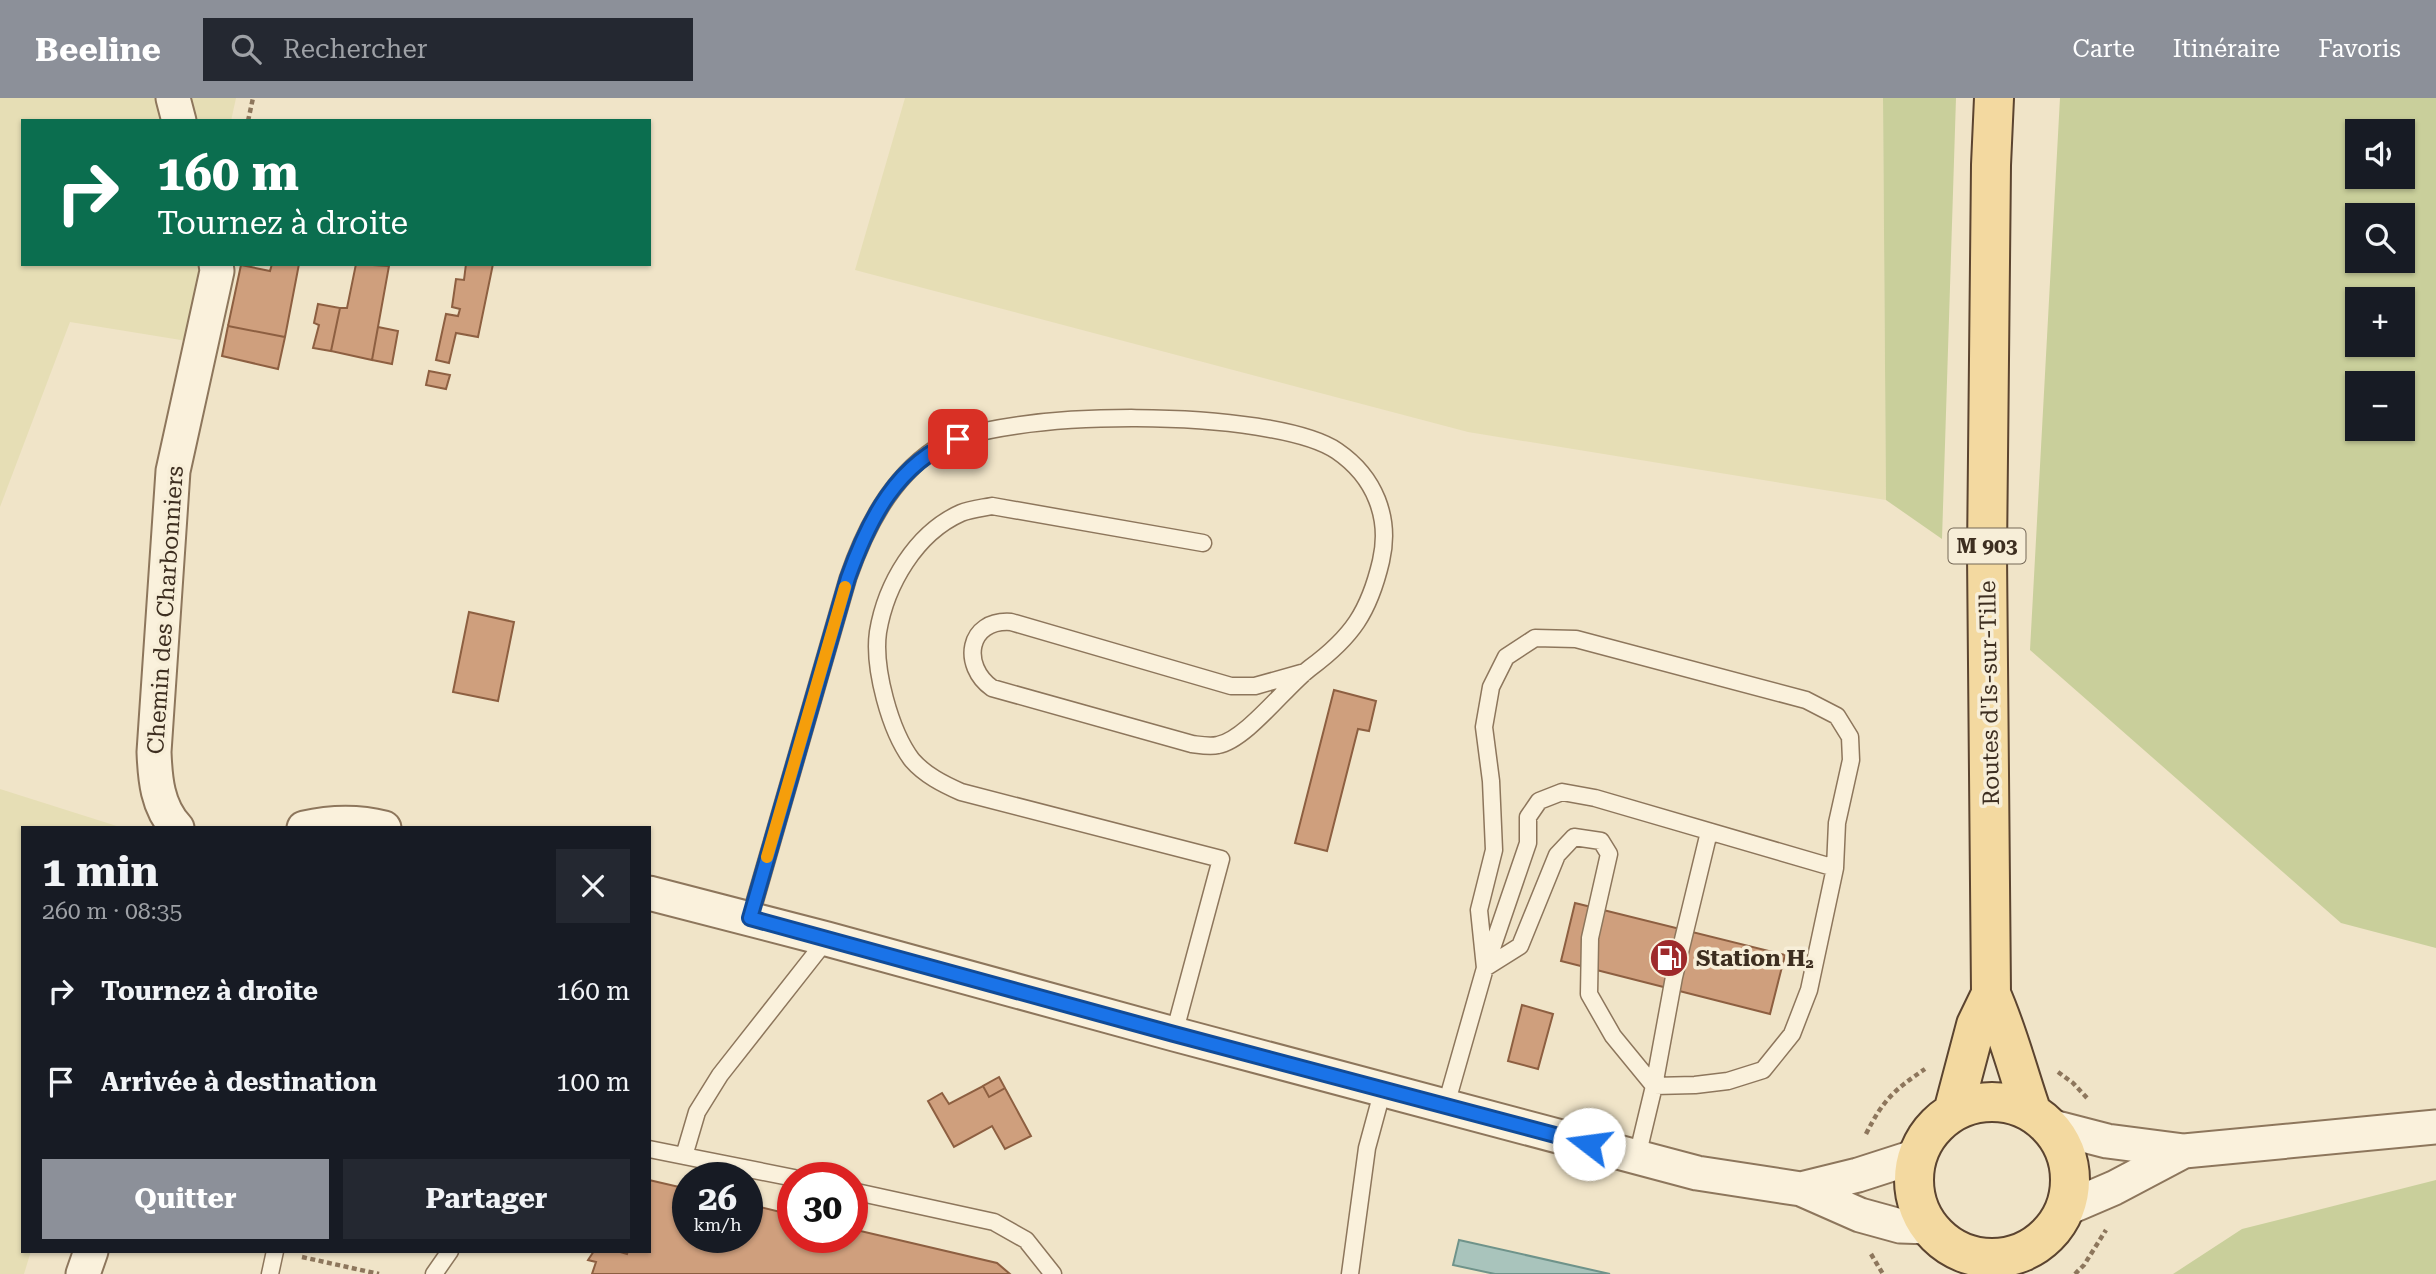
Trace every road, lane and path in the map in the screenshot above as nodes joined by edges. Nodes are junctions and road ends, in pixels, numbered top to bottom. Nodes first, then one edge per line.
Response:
1 (173, 98) edge
2 (253, 98) edge
3 (1994, 98) edge
4 (178, 119) edge
5 (248, 119) edge
6 (216, 266) edge
7 (1203, 543) dead end
8 (1305, 672) junction
9 (174, 825) edge
10 (312, 826) edge
11 (376, 826) edge
12 (1709, 832) junction
13 (1835, 868) junction
14 (651, 893) edge
15 (750, 918) junction
16 (827, 939) junction
17 (1485, 968) junction
18 (1991, 994) junction
19 (1174, 1034) junction
20 (1654, 1086) junction
21 (1383, 1089) junction
22 (1446, 1105) junction
23 (1953, 1112) junction
24 (2040, 1120) junction
25 (2436, 1127) edge
26 (651, 1149) edge
27 (2184, 1151) junction
28 (684, 1156) junction
29 (1917, 1156) junction
30 (1637, 1157) junction
31 (777, 1175) edge
32 (1801, 1189) junction
33 (868, 1194) edge
34 (2065, 1209) junction
35 (1951, 1250) edge
36 (90, 1253) edge
37 (275, 1253) edge
38 (449, 1253) edge
39 (292, 1255) dead end
40 (2030, 1259) edge
41 (83, 1274) edge
42 (270, 1274) edge
43 (379, 1274) edge
44 (434, 1274) edge
45 (1053, 1274) edge
46 (1350, 1274) edge

1 - 4 street
2 - 5 path
3 - 18 main road, Routes d'Is-sur-Tille / M 903
6 - 9 street, Chemin des Charbonniers
7 - 19 lane
8 - 8 lane
8 - 15 lane
10 - 11 street
12 - 13 lane
12 - 17 lane
12 - 20 lane
13 - 17 lane
13 - 20 lane
14 - 15 street
15 - 16 street
16 - 19 street
16 - 28 lane
17 - 20 lane
17 - 22 lane
18 - 23 main road, Routes d'Is-sur-Tille / M 903
18 - 24 main road, Routes d'Is-sur-Tille / M 903
19 - 21 street
20 - 30 lane
21 - 22 street
21 - 46 lane
22 - 30 street
23 - 24 main road
23 - 29 main road
24 - 27 street
24 - 34 main road
25 - 27 street
26 - 28 lane
27 - 34 street
28 - 31 lane
29 - 32 street
29 - 35 main road
30 - 32 street
32 - 35 street
33 - 45 lane
34 - 40 main road
35 - 40 main road
36 - 41 street
37 - 42 lane
38 - 44 lane
39 - 43 path

